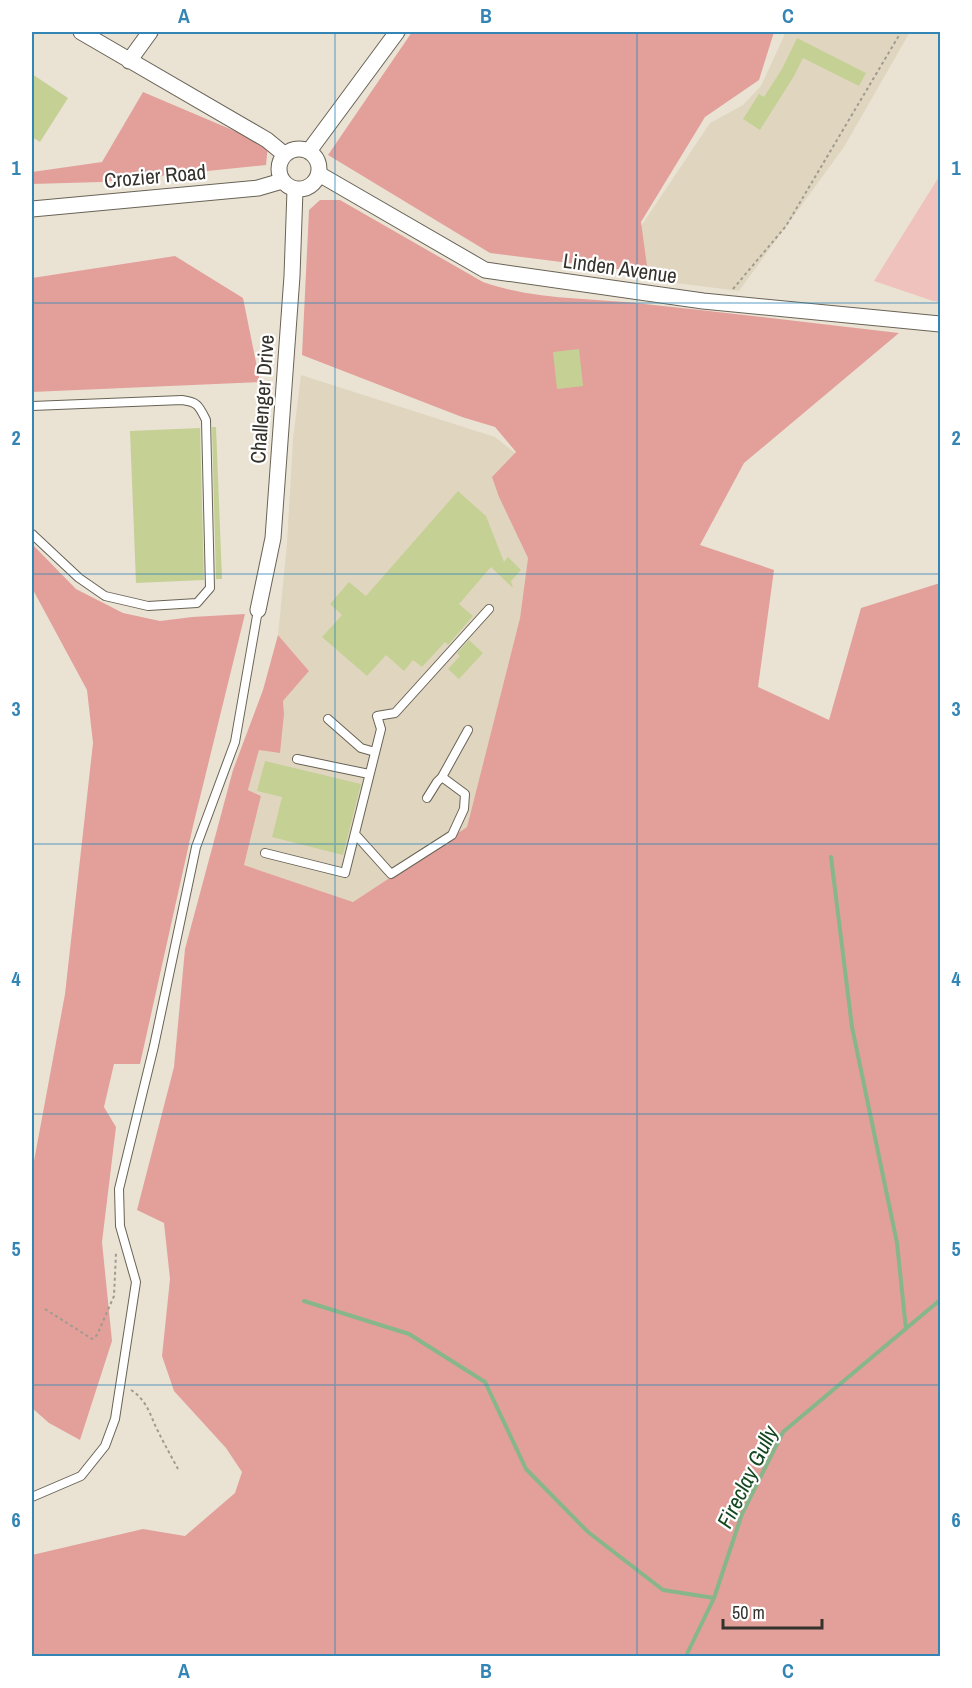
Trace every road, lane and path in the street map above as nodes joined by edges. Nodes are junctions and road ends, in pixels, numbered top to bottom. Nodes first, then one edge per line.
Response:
1 (81, 32) edge
2 (150, 32) edge
3 (397, 32) edge
4 (901, 32) edge
5 (129, 60) junction
6 (309, 151) junction
7 (284, 154) junction
8 (319, 174) junction
9 (282, 181) junction
10 (295, 190) junction
11 (32, 209) edge
12 (722, 303) junction
13 (940, 324) edge
14 (32, 406) edge
15 (32, 534) edge
16 (489, 609) dead end
17 (258, 610) joint
18 (328, 719) dead end
19 (468, 730) dead end
20 (375, 752) junction
21 (297, 759) dead end
22 (369, 774) junction
23 (442, 777) junction
24 (427, 798) dead end
25 (355, 834) junction
26 (265, 853) dead end
27 (120, 1226) junction
28 (45, 1309) dead end
29 (121, 1383) junction
30 (178, 1469) dead end
31 (32, 1497) edge

1 - 5 street
2 - 5 street
3 - 6 street
4 - 12 path
5 - 7 street
6 - 7 street
6 - 8 street
7 - 9 street
8 - 10 street
8 - 12 street, Linden Avenue
9 - 10 street
9 - 11 street, Crozier Road
10 - 17 street, Challenger Drive
12 - 13 street, Linden Avenue
14 - 15 lane
16 - 20 lane
17 - 27 lane
18 - 20 lane
19 - 23 lane
20 - 22 lane
21 - 22 lane
22 - 25 lane
23 - 24 lane
23 - 25 lane
25 - 26 lane
27 - 28 path
27 - 29 lane
29 - 30 path
29 - 31 lane

